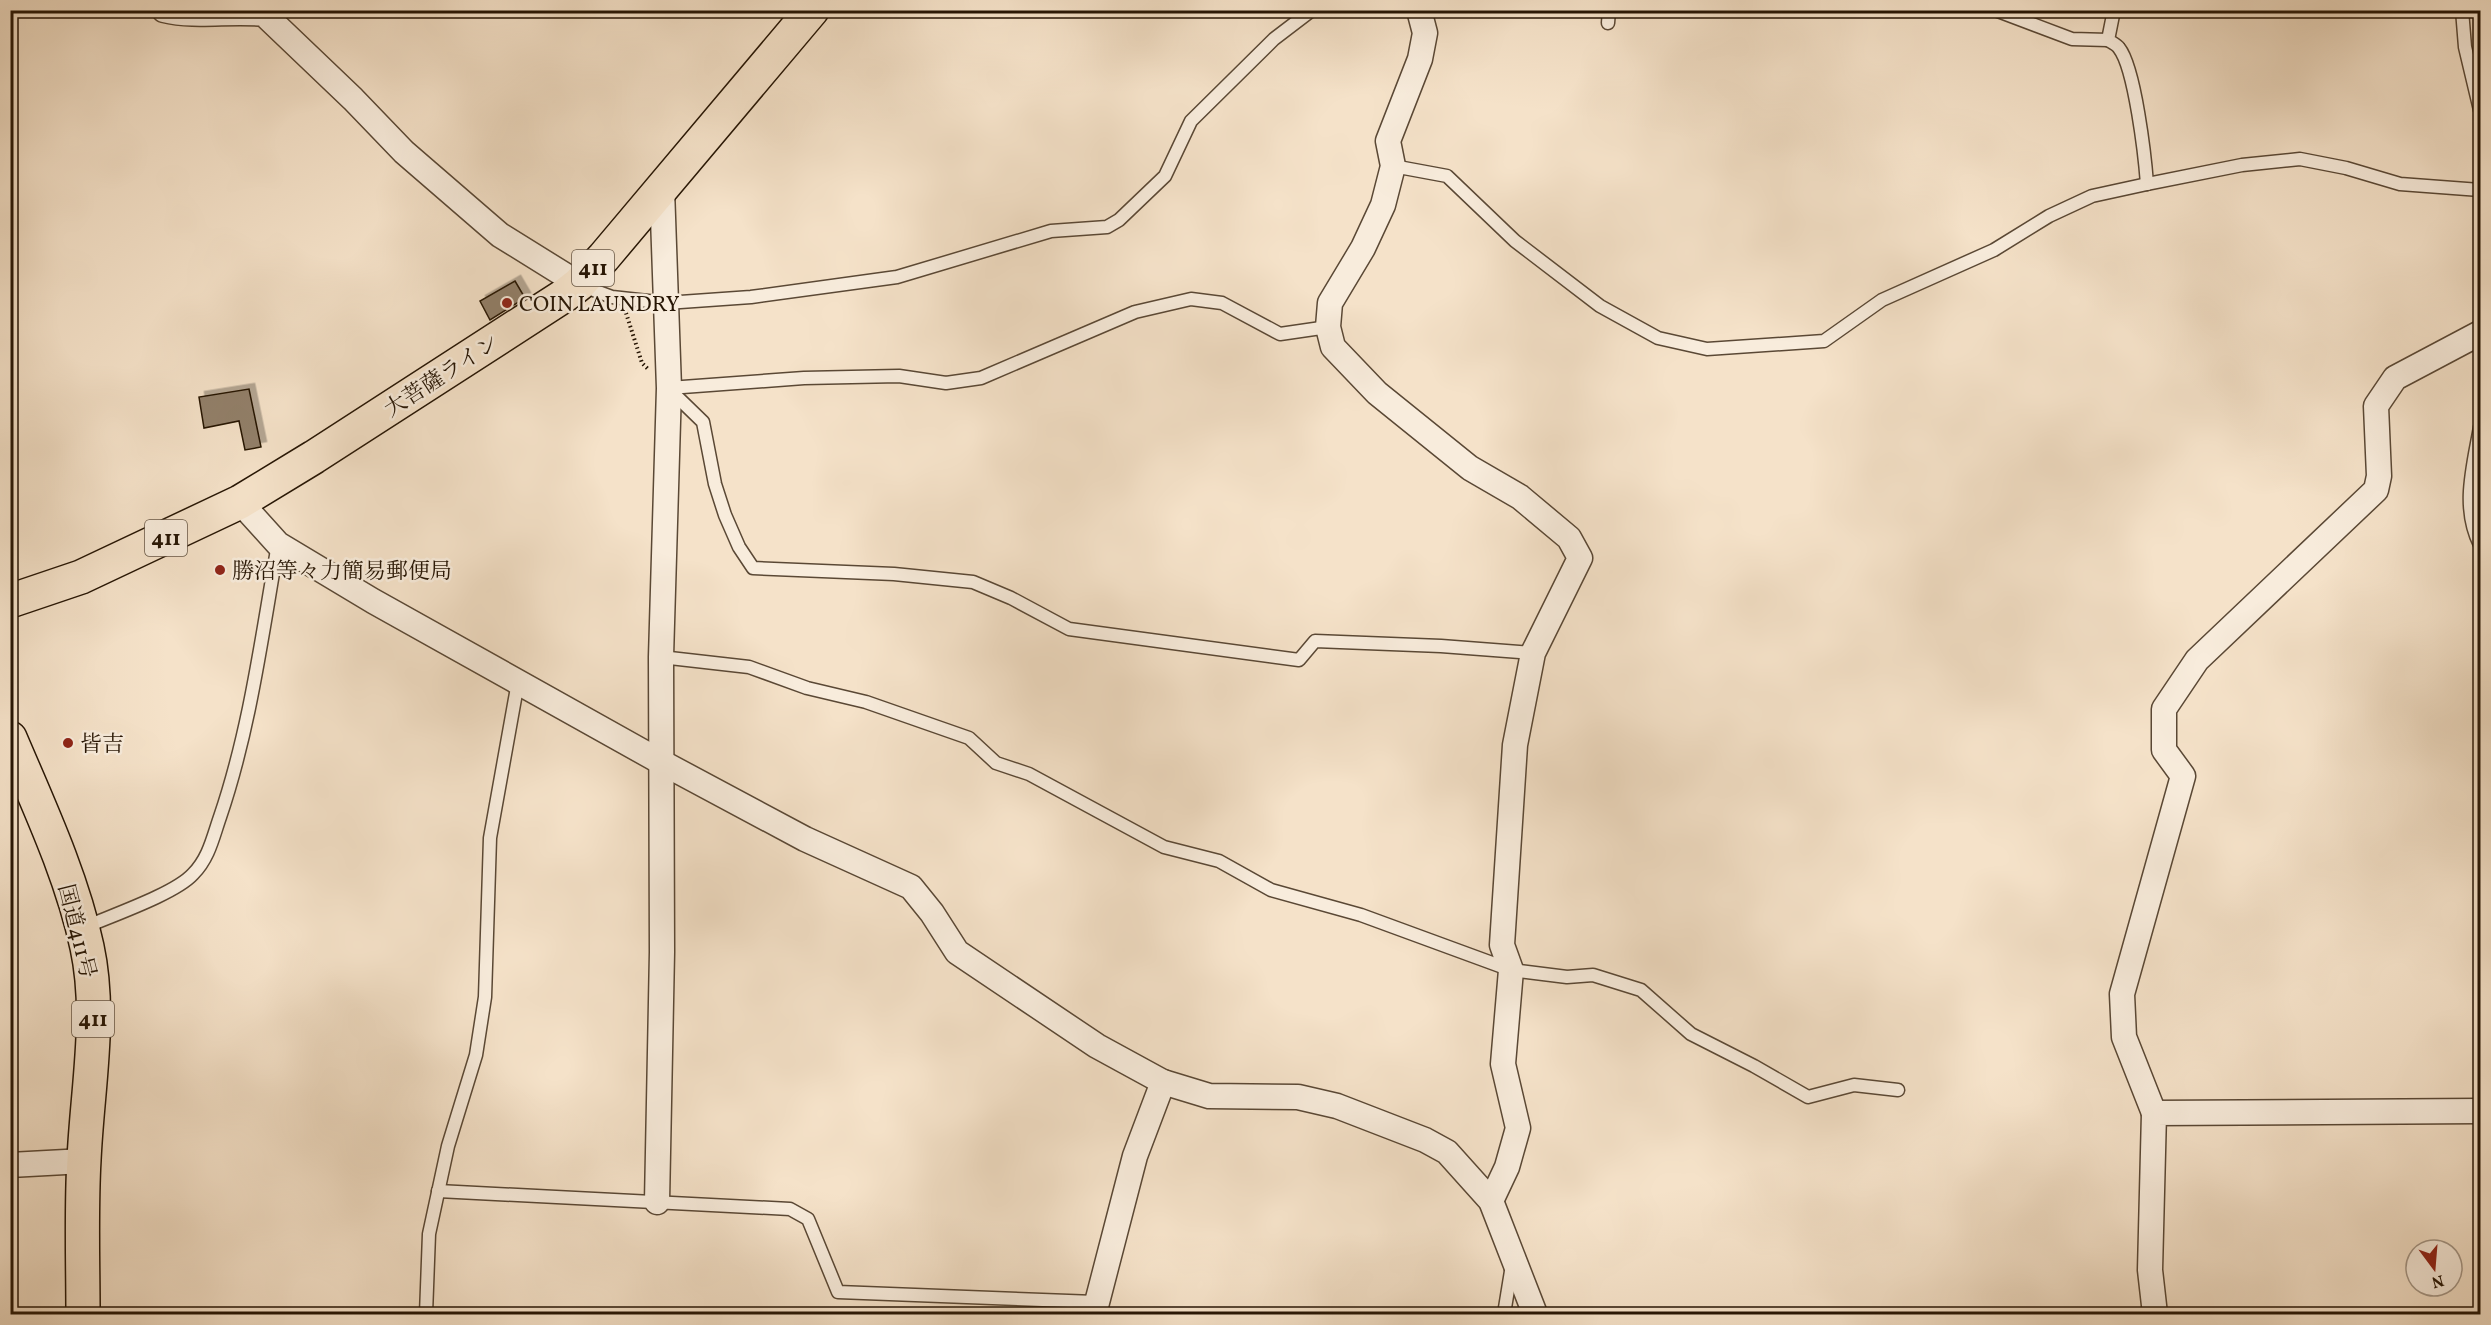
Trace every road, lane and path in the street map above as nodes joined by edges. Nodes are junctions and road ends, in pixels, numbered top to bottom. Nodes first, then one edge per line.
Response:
1 (164, 10) edge
2 (812, 10) edge
3 (1312, 10) edge
4 (1419, 10) edge
5 (1995, 10) edge
6 (2114, 10) edge
7 (2462, 10) edge
8 (2108, 40) junction
9 (2481, 110) edge
10 (1393, 166) junction
11 (2147, 184) junction
12 (662, 189) junction
13 (2481, 190) edge
14 (579, 284) junction
15 (622, 298) junction
16 (666, 303) junction
17 (1328, 327) junction
18 (2481, 333) edge
19 (669, 388) junction
20 (2481, 426) edge
21 (240, 502) junction
22 (278, 544) junction
23 (2481, 545) edge
24 (10, 601) edge
25 (1533, 653) junction
26 (661, 657) junction
27 (518, 682) junction
28 (10, 738) edge
29 (661, 762) junction
30 (82, 929) junction
31 (1511, 970) junction
32 (1163, 1082) junction
33 (1898, 1090) dead end
34 (2481, 1111) edge
35 (2154, 1113) junction
36 (84, 1161) junction
37 (10, 1165) edge
38 (438, 1191) junction
39 (1491, 1201) junction
40 (657, 1202) junction
41 (1513, 1258) junction
42 (1095, 1308) edge
43 (83, 1314) edge
44 (426, 1314) edge
45 (1504, 1314) edge
46 (1535, 1314) edge
47 (2155, 1314) edge

1 - 14 street
2 - 12 highway, 大菩薩ライン / 411
3 - 16 lane
4 - 10 street
5 - 8 lane
6 - 8 lane
7 - 9 lane
8 - 11 lane
10 - 11 lane
10 - 17 street
11 - 13 lane
12 - 14 highway, 大菩薩ライン / 411
12 - 16 street
14 - 15 lane
14 - 21 highway, 大菩薩ライン / 411
15 - 16 lane
15 - 19 path
16 - 19 street
17 - 19 lane
17 - 25 street
18 - 35 street
19 - 25 lane
19 - 26 street
20 - 23 lane
21 - 22 street
21 - 24 highway, 大菩薩ライン / 411
22 - 27 street
22 - 30 lane
25 - 31 street
26 - 29 street
26 - 31 lane
27 - 29 street
27 - 38 lane
28 - 30 highway, 国道411号 / 411
29 - 32 street
29 - 40 street
30 - 36 highway, 国道411号 / 411
31 - 33 lane
31 - 39 street
32 - 39 street
32 - 42 street
34 - 35 street
35 - 47 street
36 - 37 street
36 - 43 highway, 国道411号 / 411
38 - 40 lane
38 - 44 lane
39 - 41 street
40 - 42 lane
41 - 45 lane
41 - 46 street

